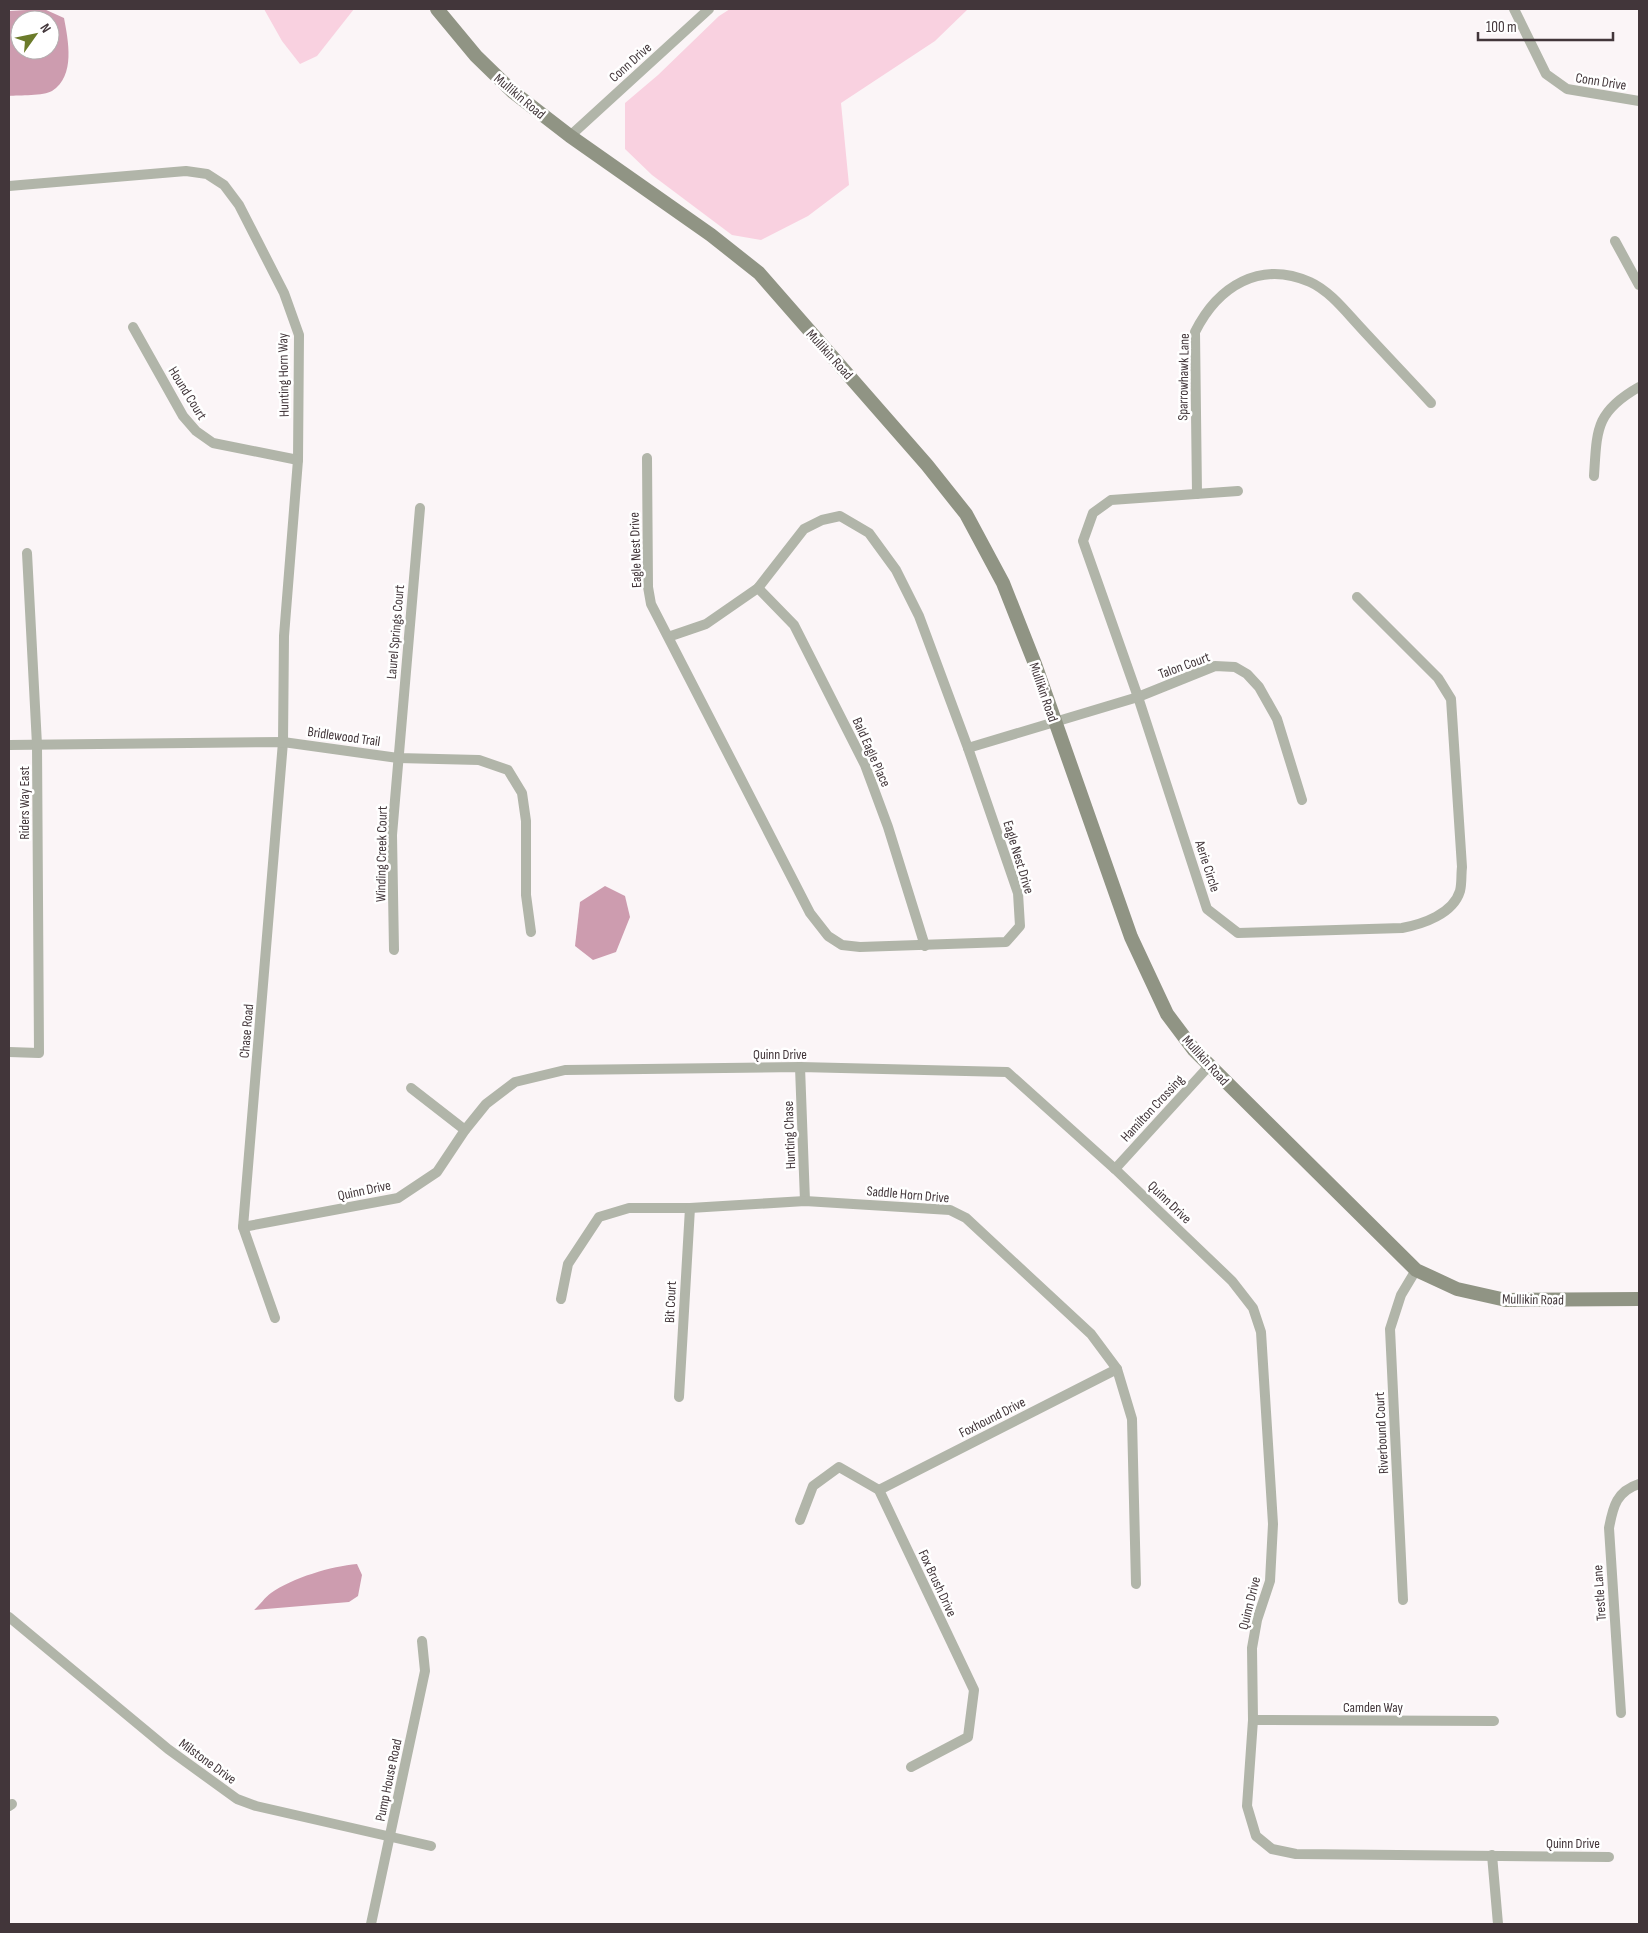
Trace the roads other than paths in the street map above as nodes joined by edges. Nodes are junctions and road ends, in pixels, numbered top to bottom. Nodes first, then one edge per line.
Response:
1 (437, 9) edge
2 (709, 9) edge
3 (1514, 9) edge
4 (1639, 101) edge
5 (570, 136) junction
6 (9, 186) edge
7 (1615, 241) dead end
8 (1639, 285) edge
9 (133, 327) dead end
10 (1639, 387) edge
11 (1431, 403) dead end
12 (647, 458) dead end
13 (298, 460) junction
14 (1594, 476) dead end
15 (1238, 491) dead end
16 (1197, 494) junction
17 (420, 508) dead end
18 (27, 553) dead end
19 (758, 588) junction
20 (1356, 597) dead end
21 (668, 637) junction
22 (1138, 697) junction
23 (1054, 723) junction
24 (283, 742) junction
25 (9, 745) edge
26 (37, 745) junction
27 (968, 748) junction
28 (398, 758) junction
29 (1302, 800) dead end
30 (531, 932) dead end
31 (925, 946) junction
32 (394, 950) dead end
33 (9, 1052) edge
34 (1209, 1066) junction
35 (800, 1067) junction
36 (411, 1088) dead end
37 (465, 1130) junction
38 (1114, 1168) junction
39 (805, 1201) junction
40 (690, 1208) junction
41 (243, 1227) junction
42 (1416, 1270) junction
43 (1639, 1298) edge
44 (561, 1299) dead end
45 (275, 1318) dead end
46 (1117, 1369) junction
47 (678, 1397) dead end
48 (1639, 1484) edge
49 (879, 1490) junction
50 (800, 1520) dead end
51 (1136, 1584) dead end
52 (1403, 1600) dead end
53 (9, 1617) edge
54 (422, 1641) dead end
55 (1621, 1713) dead end
56 (1253, 1720) junction
57 (1494, 1721) dead end
58 (910, 1767) dead end
59 (390, 1837) junction
60 (430, 1846) dead end
61 (1492, 1855) junction
62 (1609, 1857) dead end
63 (371, 1924) edge
64 (1498, 1924) edge

1 - 5 street, Mullikin Road
2 - 5 street, Conn Drive
3 - 4 street, Conn Drive
5 - 23 street, Mullikin Road
6 - 13 street, Hunting Horn Way
7 - 8 street
9 - 13 street, Hound Court
10 - 14 street
11 - 16 street, Sparrowhawk Lane
12 - 21 street, Eagle Nest Drive
13 - 24 street, Hunting Horn Way
15 - 16 street, Aerie Circle
16 - 22 street, Aerie Circle
17 - 28 street, Laurel Springs Court
18 - 26 street, Riders Way East
19 - 21 street, Eagle Nest Drive
19 - 27 street, Eagle Nest Drive
19 - 31 street, Bald Eagle Place
20 - 22 street, Aerie Circle
21 - 31 street, Eagle Nest Drive
22 - 23 street, Talon Court
22 - 29 street, Talon Court
23 - 27 street, Talon Court
23 - 34 street, Mullikin Road
24 - 26 street, Bridlewood Trail
24 - 28 street, Bridlewood Trail
24 - 41 street, Chase Road
25 - 26 street, Bridlewood Trail
26 - 33 street, Riders Way East
27 - 31 street, Eagle Nest Drive
28 - 30 street, Bridlewood Trail
28 - 32 street, Winding Creek Court
34 - 38 street, Hamilton Crossing
34 - 42 street, Mullikin Road
35 - 37 street, Quinn Drive
35 - 38 street, Quinn Drive
35 - 39 street, Hunting Chase
36 - 37 street
37 - 41 street, Quinn Drive
38 - 56 street, Quinn Drive
39 - 40 street, Saddle Horn Drive
39 - 46 street, Saddle Horn Drive
40 - 44 street, Saddle Horn Drive
40 - 47 street, Bit Court
41 - 45 street, Chase Road
42 - 43 street, Mullikin Road
42 - 52 street, Riverbound Court
46 - 49 street, Foxhound Drive
46 - 51 street, Saddle Horn Drive
48 - 55 street, Trestle Lane
49 - 50 street
49 - 58 street, Fox Brush Drive
53 - 59 street, Milstone Drive
54 - 59 street, Pump House Road
56 - 57 street, Camden Way
56 - 61 street, Quinn Drive
59 - 60 street, Milstone Drive
59 - 63 street, Pump House Road
61 - 62 street, Quinn Drive
61 - 64 street

